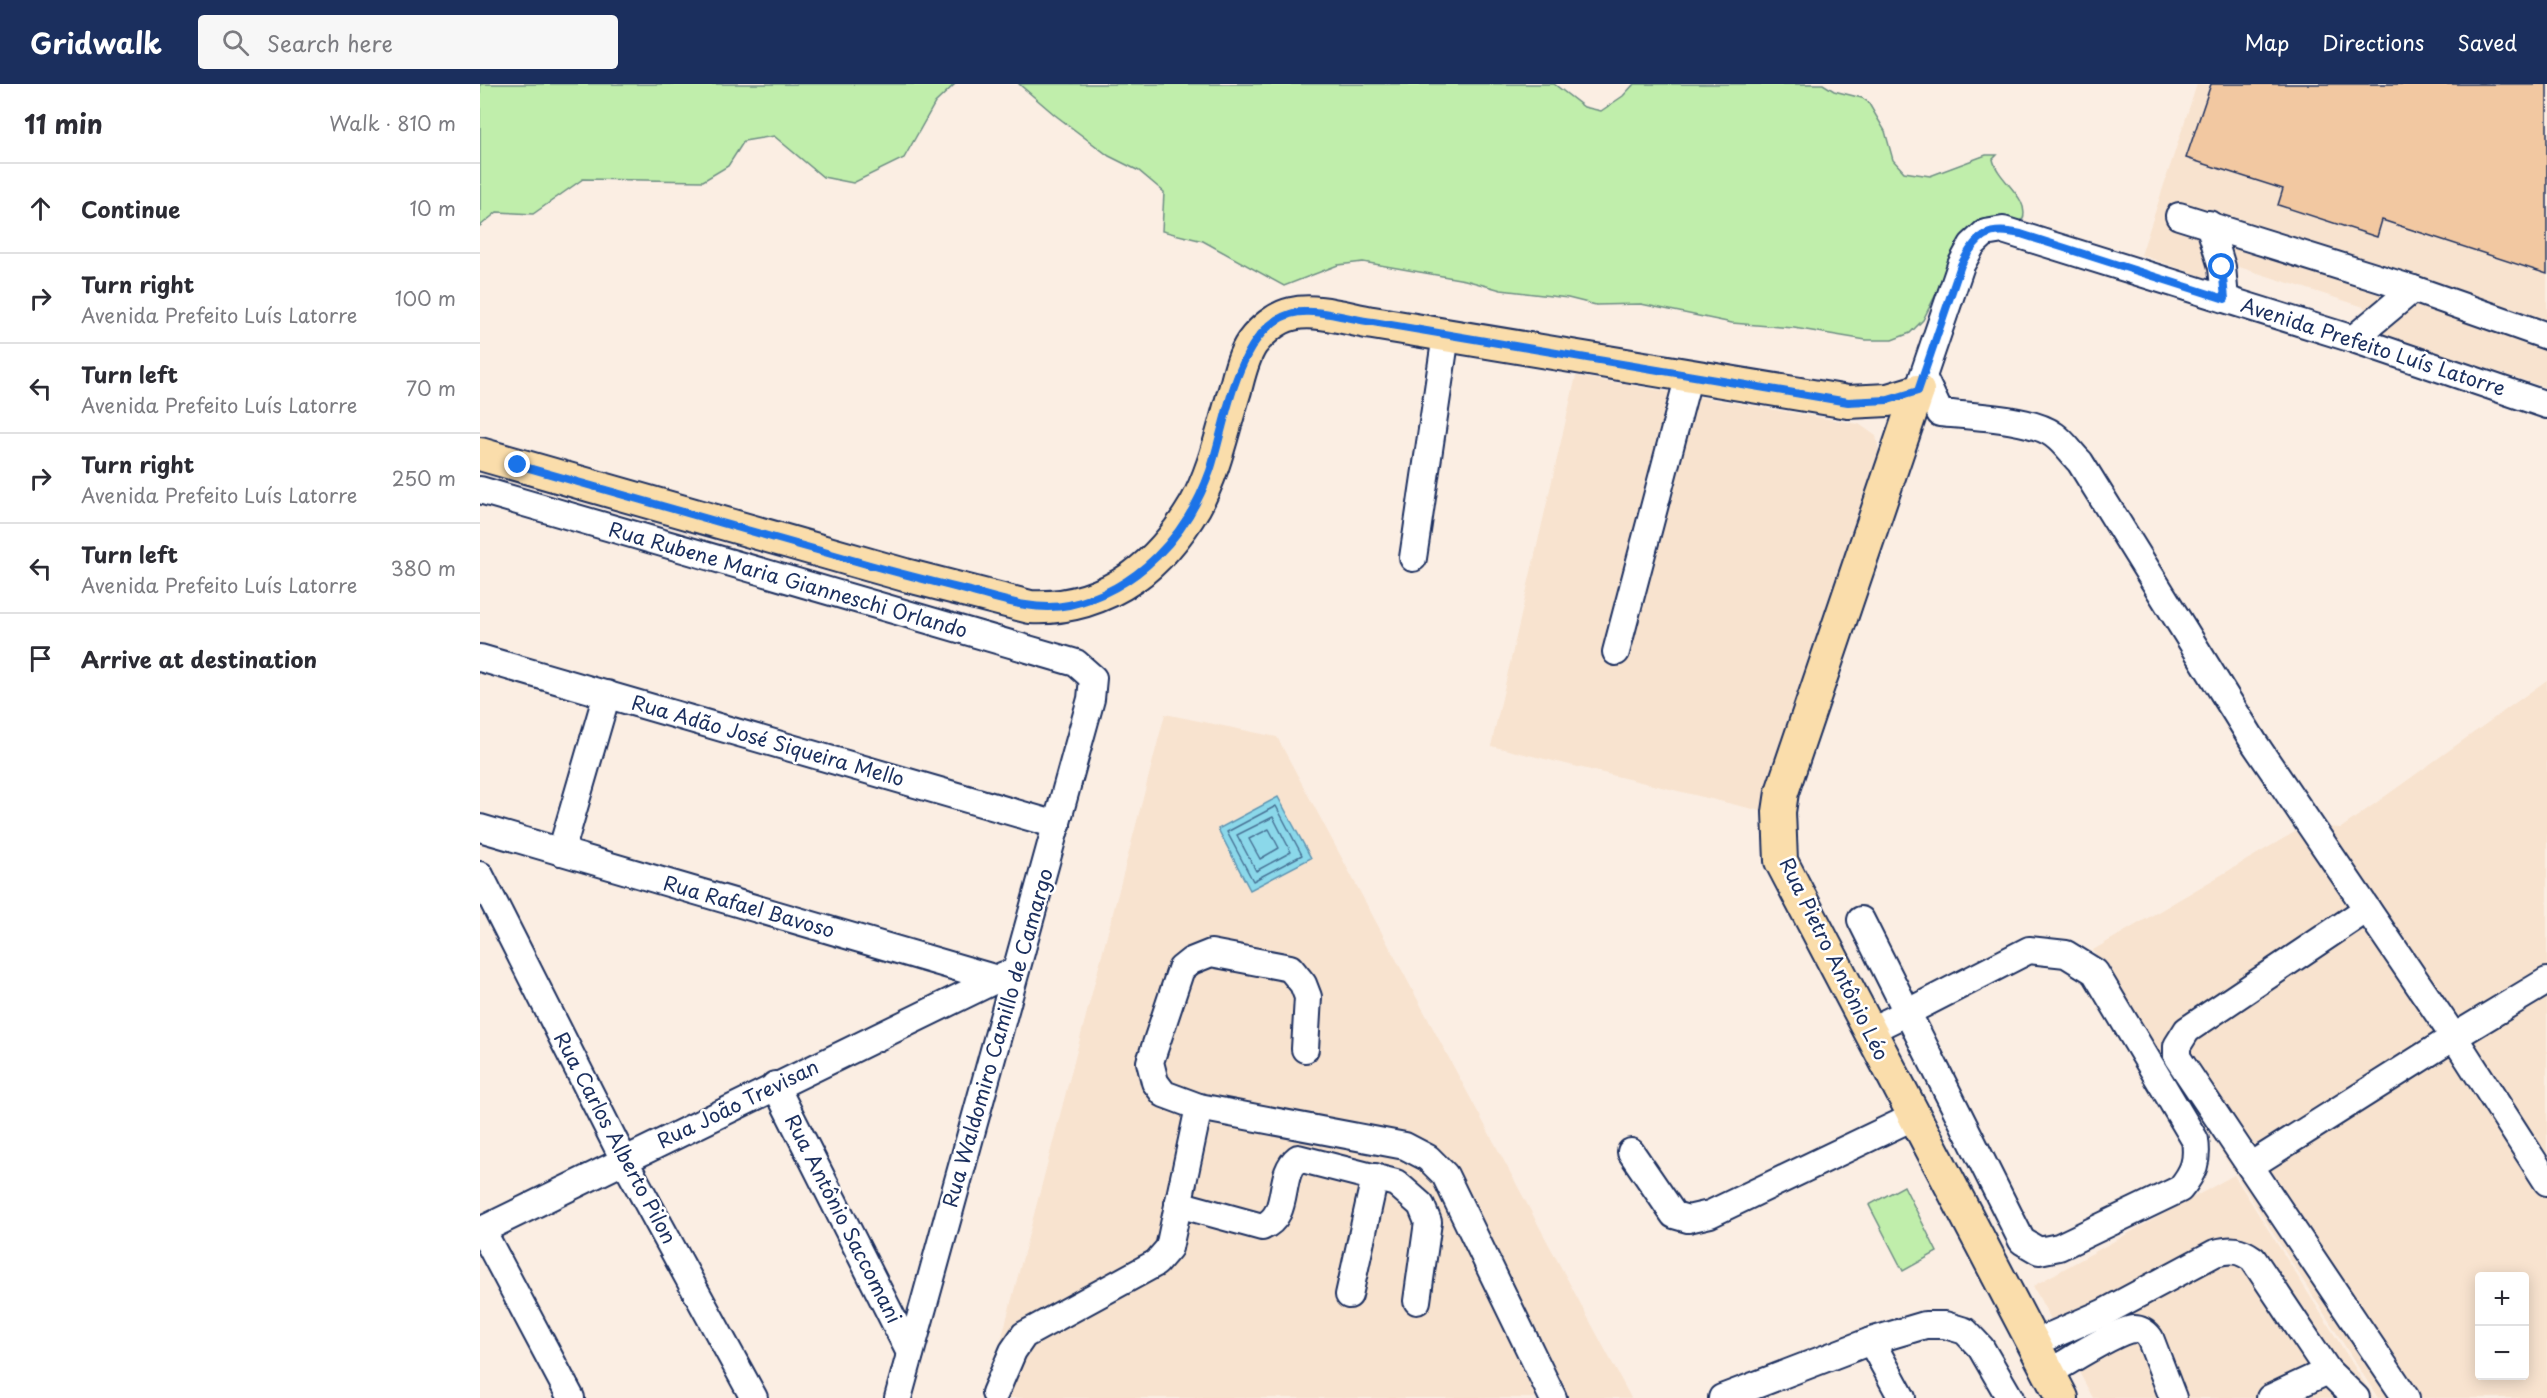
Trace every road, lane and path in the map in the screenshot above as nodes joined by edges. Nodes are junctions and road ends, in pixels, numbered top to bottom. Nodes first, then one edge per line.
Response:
1 (2179, 216) dead end
2 (2209, 224) junction
3 (2414, 289) junction
4 (2225, 299) junction
5 (1446, 334) junction
6 (2547, 336) edge
7 (2353, 339) junction
8 (1689, 375) junction
9 (1920, 384) junction
10 (1848, 402) junction
11 (2547, 405) edge
12 (1900, 446) junction
13 (480, 454) edge
14 (480, 490) edge
15 (1413, 558) dead end
16 (1616, 652) dead end
17 (480, 658) edge
18 (1093, 678) joint
19 (607, 694) junction
20 (1057, 825) junction
21 (480, 828) edge
22 (561, 852) junction
23 (480, 875) edge
24 (2367, 909) junction
25 (1861, 920) dead end
26 (1007, 974) junction
27 (2547, 981) edge
28 (1908, 1012) junction
29 (1869, 1031) junction
30 (2454, 1036) junction
31 (1305, 1048) dead end
32 (775, 1085) junction
33 (1199, 1107) junction
34 (1913, 1117) junction
35 (1631, 1152) dead end
36 (624, 1160) junction
37 (2250, 1166) junction
38 (1375, 1177) junction
39 (2547, 1182) edge
40 (1178, 1204) junction
41 (481, 1230) edge
42 (1349, 1295) dead end
43 (1417, 1301) dead end
44 (2122, 1302) junction
45 (2136, 1329) junction
46 (1871, 1341) junction
47 (2032, 1344) junction
48 (910, 1353) junction
49 (2328, 1371) junction
50 (2055, 1385) edge
51 (995, 1393) dead end
52 (571, 1398) edge
53 (754, 1398) edge
54 (898, 1398) edge
55 (1552, 1398) edge
56 (1722, 1398) edge
57 (1902, 1398) edge
58 (2010, 1398) edge
59 (2173, 1398) edge
60 (2270, 1398) edge
61 (2356, 1398) edge
62 (2406, 1398) edge

1 - 2 street
2 - 3 street
2 - 4 street
3 - 6 street
3 - 7 street
4 - 7 street, Avenida Prefeito Luís Latorre
4 - 9 street, Avenida Prefeito Luís Latorre
5 - 8 main road
5 - 13 main road
5 - 15 street
7 - 11 street, Avenida Prefeito Luís Latorre
8 - 10 main road
8 - 16 street
9 - 10 main road
9 - 12 main road, Rua Pietro Antônio Léo
9 - 24 street
10 - 12 main road
12 - 29 main road, Rua Pietro Antônio Léo
14 - 18 street, Rua Rubene Maria Gianneschi Orlando
17 - 19 street, Rua Adão José Siqueira Mello
18 - 20 street, Rua Waldomiro Camillo de Camargo
19 - 20 street, Rua Adão José Siqueira Mello
19 - 22 street
20 - 26 street, Rua Waldomiro Camillo de Camargo
21 - 22 street, Rua Rafael Bavoso
22 - 26 street, Rua Rafael Bavoso
23 - 36 street, Rua Carlos Alberto Pilon
24 - 30 street
24 - 37 street
25 - 28 street
26 - 32 street, Rua João Trevisan
26 - 48 street, Rua Waldomiro Camillo de Camargo
27 - 30 street
28 - 28 street
28 - 29 street
29 - 34 main road, Rua Pietro Antônio Léo
30 - 37 street
30 - 39 street
31 - 33 street
32 - 36 street, Rua João Trevisan
32 - 48 street, Rua Antônio Saccomani
33 - 40 street
33 - 55 street
34 - 35 street
34 - 47 main road, Rua Pietro Antônio Léo
36 - 41 street, Rua João Trevisan
36 - 53 street, Rua Carlos Alberto Pilon
37 - 62 street
38 - 40 street
38 - 42 street
38 - 43 street
40 - 51 street
41 - 52 street
44 - 45 street
44 - 47 street
44 - 49 street
45 - 50 street
45 - 59 street
46 - 56 street
46 - 57 street
46 - 58 street
47 - 50 main road, Rua Pietro Antônio Léo
48 - 54 street, Rua Waldomiro Camillo de Camargo
49 - 60 street
49 - 61 street

